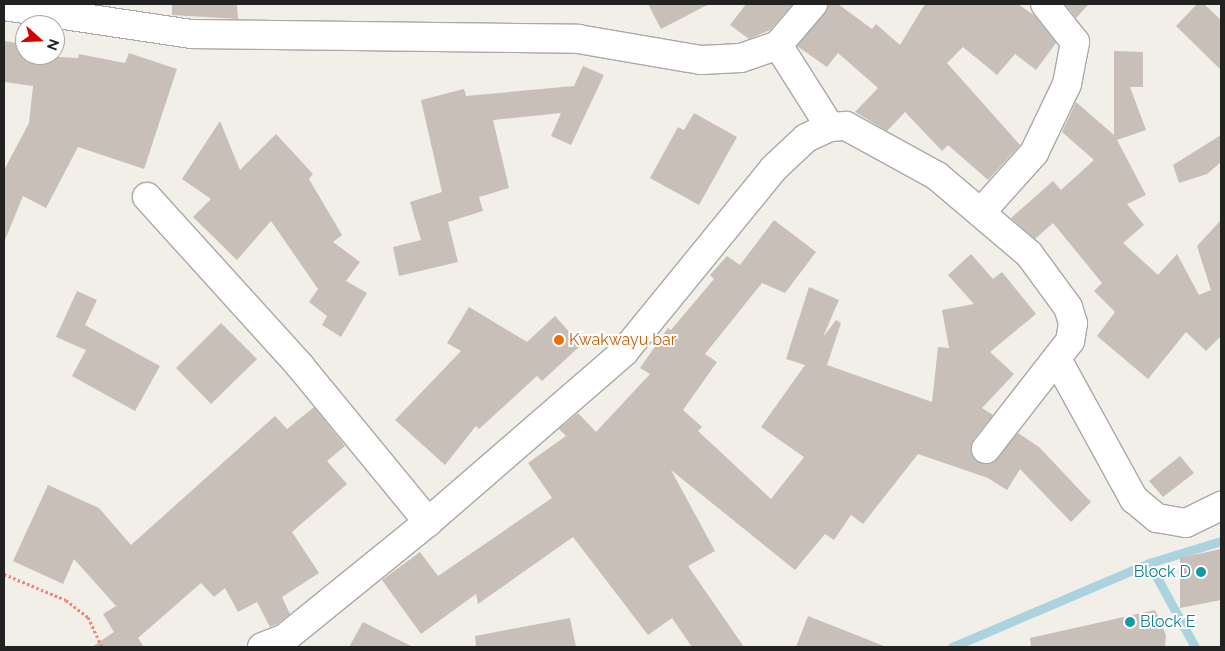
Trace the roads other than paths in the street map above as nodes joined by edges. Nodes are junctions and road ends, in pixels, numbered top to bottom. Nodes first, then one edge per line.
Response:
1 (813, 4) edge
2 (1045, 4) edge
3 (4, 6) edge
4 (103, 13) edge
5 (778, 45) junction
6 (830, 127) junction
7 (147, 197) dead end
8 (982, 211) junction
9 (1058, 361) junction
10 (986, 449) dead end
11 (1221, 506) edge
12 (428, 522) junction
13 (262, 647) edge

1 - 5 street
2 - 8 street
3 - 4 street
4 - 5 street
5 - 6 street
6 - 8 street
6 - 12 street
7 - 12 street
8 - 9 street
9 - 10 street
9 - 11 street
12 - 13 street

